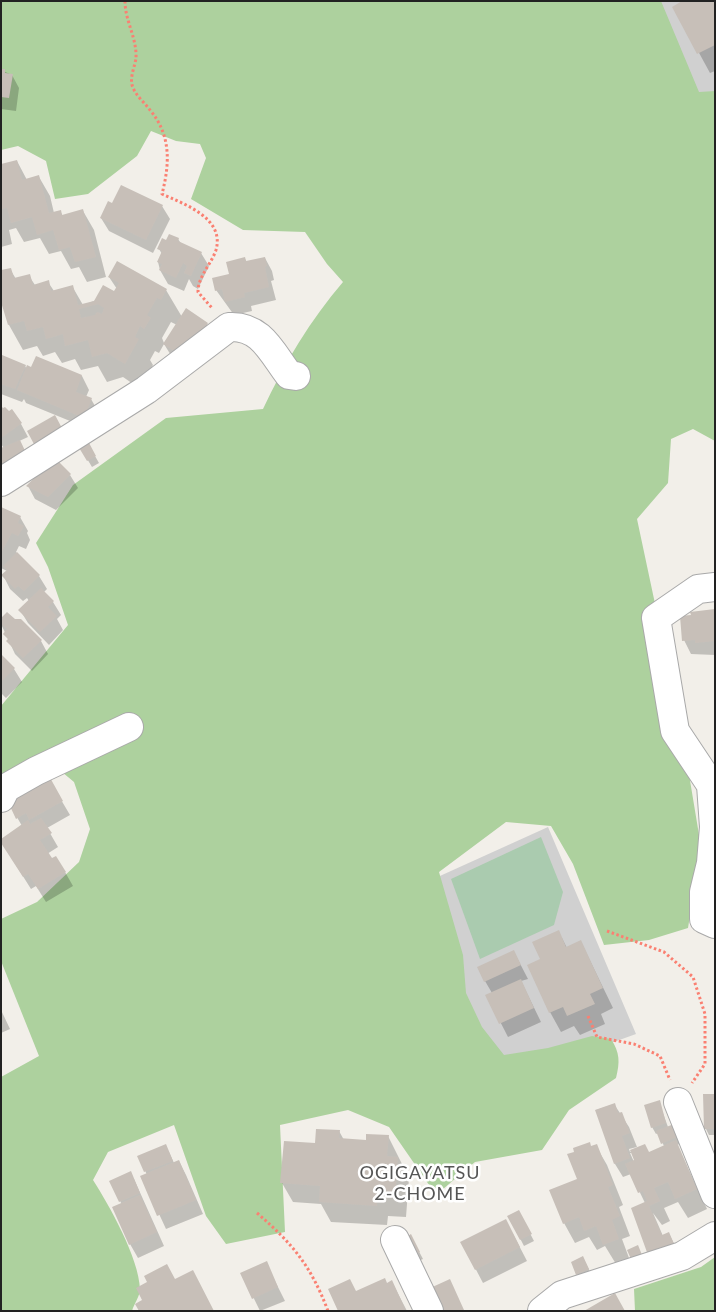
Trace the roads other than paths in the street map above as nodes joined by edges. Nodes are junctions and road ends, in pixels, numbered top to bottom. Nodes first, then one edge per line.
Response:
1 (296, 376) dead end
2 (1, 482) edge
3 (715, 587) edge
4 (130, 727) dead end
5 (1, 798) edge
6 (715, 924) edge
7 (678, 1102) road end
8 (715, 1194) edge
9 (715, 1236) edge
10 (395, 1240) dead end
11 (429, 1311) edge
12 (542, 1311) edge

1 - 2 street
3 - 6 street
4 - 5 street
7 - 8 street
9 - 12 street
10 - 11 street

